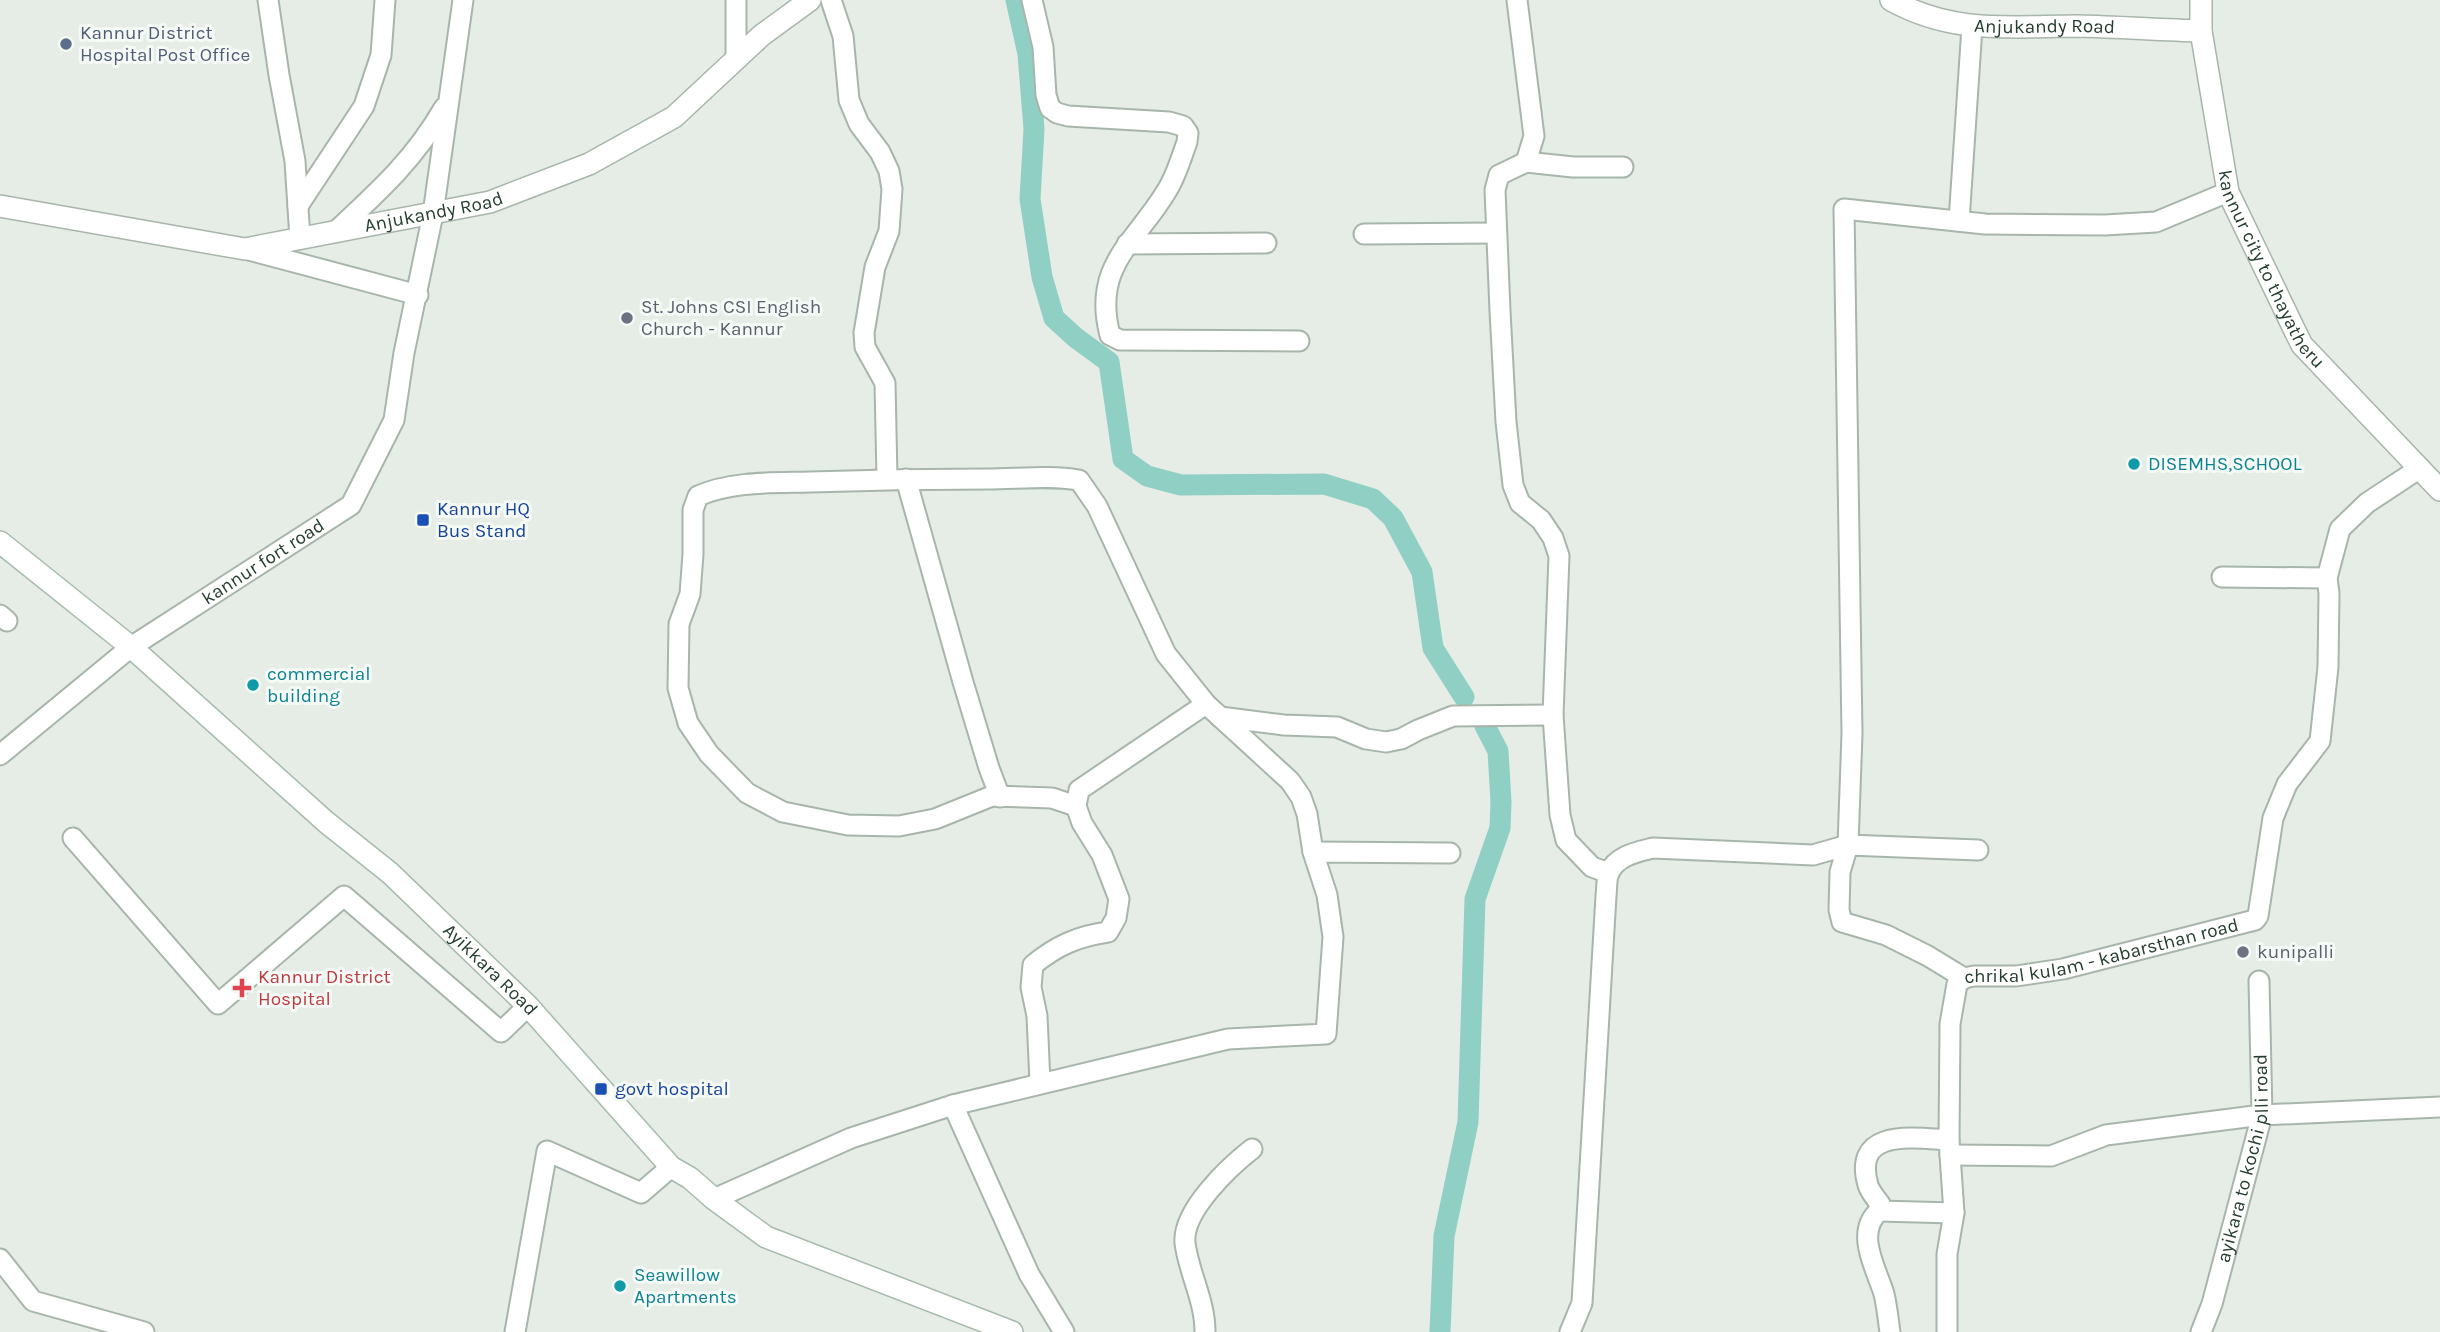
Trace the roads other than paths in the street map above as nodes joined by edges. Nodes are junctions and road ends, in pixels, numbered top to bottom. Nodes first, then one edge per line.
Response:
1 (268, 0) edge
2 (385, 0) edge
3 (463, 0) edge
4 (736, 0) edge
5 (810, 0) edge
6 (831, 0) edge
7 (1032, 0) edge
8 (1517, 0) edge
9 (1891, 0) edge
10 (2201, 0) edge
11 (1972, 27) junction
12 (2202, 31) junction
13 (736, 59) junction
14 (449, 98) junction
15 (1526, 162) junction
16 (1623, 167) dead end
17 (2228, 192) junction
18 (0, 206) edge
19 (298, 206) junction
20 (433, 214) junction
21 (1959, 221) junction
22 (335, 232) junction
23 (1495, 233) junction
24 (1364, 234) dead end
25 (300, 239) junction
26 (1266, 243) dead end
27 (1127, 244) junction
28 (245, 249) junction
29 (418, 295) junction
30 (1299, 341) dead end
31 (2420, 468) junction
32 (897, 479) junction
33 (2440, 490) edge
34 (0, 542) edge
35 (2222, 577) dead end
36 (2327, 578) junction
37 (131, 647) junction
38 (1213, 711) junction
39 (1553, 715) junction
40 (0, 755) edge
41 (1000, 796) junction
42 (1076, 806) junction
43 (73, 838) dead end
44 (1848, 845) junction
45 (1978, 850) dead end
46 (1313, 852) junction
47 (1450, 853) dead end
48 (1609, 873) junction
49 (1965, 978) junction
50 (2259, 981) dead end
51 (528, 1006) junction
52 (1040, 1083) junction
53 (953, 1105) junction
54 (2440, 1107) edge
55 (2262, 1115) junction
56 (1949, 1147) junction
57 (1252, 1149) dead end
58 (671, 1167) junction
59 (714, 1199) junction
60 (1879, 1211) junction
61 (1954, 1213) junction
62 (0, 1259) edge
63 (144, 1332) edge
64 (515, 1332) edge
65 (1012, 1332) edge
66 (1064, 1332) edge
67 (1205, 1332) edge
68 (1570, 1332) edge
69 (1890, 1332) edge
70 (1947, 1332) edge
71 (2201, 1332) edge

1 - 19 street
2 - 19 street
3 - 14 street, kannur fort road
4 - 13 street
5 - 13 street, Anjukandy Road
6 - 32 street
7 - 27 street
8 - 15 street
9 - 11 street, Anjukandy Road
10 - 12 street, kannur city to thayatheru
11 - 12 street, Anjukandy Road
11 - 21 street
12 - 17 street, kannur city to thayatheru
13 - 20 street, Anjukandy Road
14 - 20 street, kannur fort road
14 - 22 street
15 - 16 street
15 - 23 street
17 - 21 street
17 - 31 street, kannur city to thayatheru
18 - 28 street, Anjukandy Road
19 - 25 street
20 - 22 street, Anjukandy Road
20 - 29 street, kannur fort road
21 - 44 street
22 - 25 street, Anjukandy Road
23 - 24 street
23 - 39 street
25 - 28 street, Anjukandy Road
26 - 27 street
27 - 30 street
28 - 29 street
29 - 37 street, kannur fort road
31 - 33 street, kannur city to thayatheru
31 - 36 street, chrikal kulam - kabarsthan road
32 - 38 street
32 - 41 street
32 - 41 street
34 - 37 street, Ayikkara Road
35 - 36 street
36 - 49 street, chrikal kulam - kabarsthan road
37 - 40 street, kannur fort road
37 - 51 street, Ayikkara Road
38 - 39 street
38 - 42 street
38 - 46 street
39 - 48 street
41 - 42 street
42 - 52 street
43 - 51 street
44 - 45 street
44 - 48 street
44 - 49 street
46 - 47 street
46 - 52 street
48 - 68 street
49 - 56 street, chrikal kulam - kabarsthan road
50 - 55 street, ayikara to kochi plli road
51 - 58 street, Ayikkara Road
52 - 53 street
53 - 59 street
53 - 66 street
54 - 55 street
55 - 56 street
55 - 71 street, ayikara to kochi plli road
56 - 60 street
56 - 61 street, chrikal kulam - kabarsthan road
57 - 67 street
58 - 59 street, Ayikkara Road
58 - 64 street
59 - 65 street, Ayikkara Road
60 - 61 street
60 - 69 street
61 - 70 street, chrikal kulam - kabarsthan road
62 - 63 street

